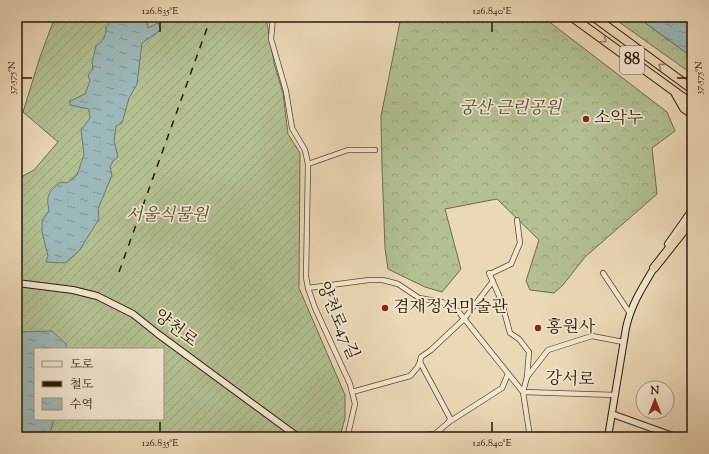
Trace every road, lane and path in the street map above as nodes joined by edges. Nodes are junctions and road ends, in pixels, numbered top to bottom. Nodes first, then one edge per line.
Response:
1 (273, 17) edge
2 (572, 17) edge
3 (594, 17) edge
4 (692, 89) edge
5 (675, 92) junction
6 (692, 104) edge
7 (692, 114) edge
8 (375, 150) dead end
9 (308, 164) junction
10 (692, 210) edge
11 (517, 220) dead end
12 (692, 220) edge
13 (692, 226) edge
14 (654, 268) junction
15 (603, 273) dead end
16 (493, 281) junction
17 (17, 283) edge
18 (308, 288) junction
19 (630, 312) junction
20 (464, 319) junction
21 (624, 342) junction
22 (420, 362) junction
23 (508, 374) junction
24 (527, 377) junction
25 (352, 392) junction
26 (523, 392) junction
27 (615, 395) junction
28 (612, 414) junction
29 (449, 422) junction
30 (298, 437) edge
31 (346, 437) edge
32 (401, 437) edge
33 (530, 437) edge
34 (608, 437) edge
35 (676, 437) edge

1 - 9 street, 양천로47길
2 -> 5 highway, 88
4 -> 3 highway, 88
5 - 6 highway, 88
5 - 7 highway
8 - 9 street
9 - 18 street, 양천로47길
10 - 14 main road
11 - 16 street
12 - 14 highway
13 - 14 main road
14 - 19 main road, 강서로
15 - 19 street
16 - 20 street
16 - 24 street
17 - 30 main road, 양천로
18 - 20 street
18 - 25 street, 양천로47길
19 - 21 main road, 강서로
20 - 22 street
20 - 23 street
21 - 24 street, 강서로
21 - 27 main road, 강서로
22 - 25 street
22 - 29 street
23 - 26 street
23 - 29 street
24 - 26 street
25 - 31 street, 양천로47길
26 - 27 street, 강서로
26 - 33 street
27 - 28 main road, 강서로
28 - 34 main road, 강서로
28 - 35 street
29 - 32 street

